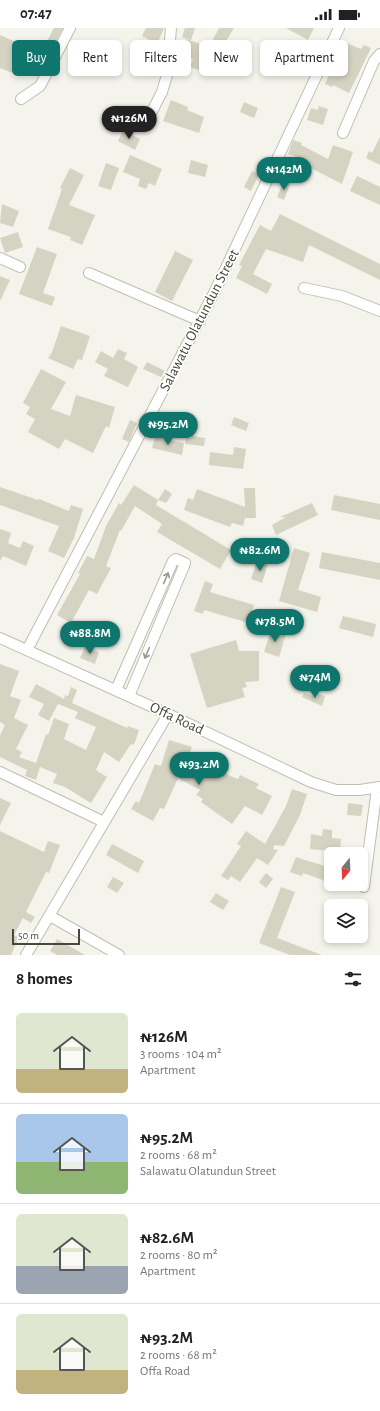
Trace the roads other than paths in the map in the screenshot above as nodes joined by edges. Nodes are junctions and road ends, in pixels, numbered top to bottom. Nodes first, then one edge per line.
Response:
1 (70, 28) edge
2 (171, 28) edge
3 (339, 28) edge
4 (380, 54) edge
5 (21, 99) dead end
6 (147, 121) dead end
7 (343, 133) dead end
8 (0, 258) edge
9 (20, 267) dead end
10 (89, 273) dead end
11 (304, 288) dead end
12 (380, 310) edge
13 (200, 321) junction
14 (155, 602) junction
15 (167, 608) junction
16 (148, 617) junction
17 (160, 622) junction
18 (0, 638) edge
19 (27, 650) junction
20 (127, 666) junction
21 (139, 672) junction
22 (116, 690) junction
23 (129, 696) junction
24 (168, 714) junction
25 (0, 772) edge
26 (378, 787) edge
27 (104, 822) junction
28 (368, 858) edge
29 (50, 916) junction
30 (26, 955) edge
31 (119, 955) edge

1 - 5 street
2 - 6 street
3 - 13 street, Salawatu Olatundun Street
4 - 7 street
8 - 9 street
10 - 13 street
11 - 12 street
13 - 19 street, Salawatu Olatundun Street
14 - 15 street
14 -> 15 street
14 - 16 street
15 - 17 street
16 - 17 street
16 - 20 street
17 -> 21 street
18 - 19 street, Offa Road
19 - 22 street, Offa Road
20 - 21 street
20 - 22 street
21 - 23 street
22 - 23 street, Offa Road
23 - 24 street, Offa Road
24 - 26 street, Offa Road
24 - 27 street
25 - 27 street
26 - 28 street
27 - 29 street
29 - 30 street
29 - 31 street

